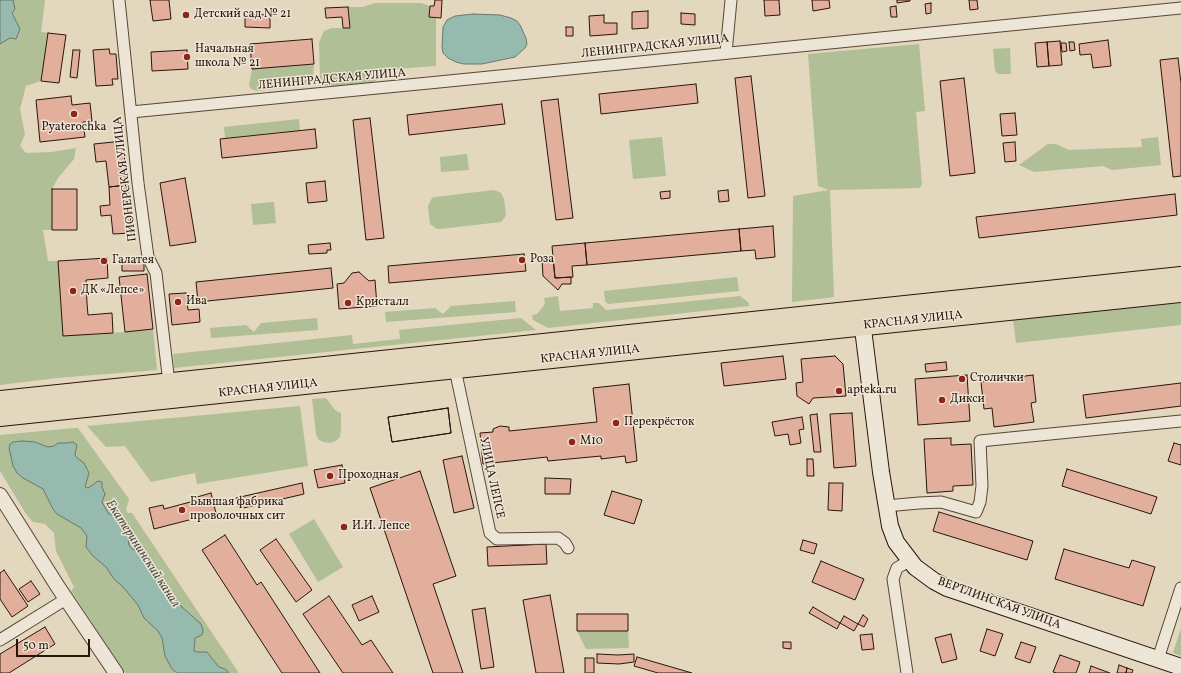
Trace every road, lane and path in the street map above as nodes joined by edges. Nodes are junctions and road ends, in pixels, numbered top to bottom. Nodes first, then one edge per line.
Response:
1 (119, 0) edge
2 (731, 0) edge
3 (1181, 8) edge
4 (726, 53) junction
5 (131, 112) junction
6 (1181, 276) edge
7 (1181, 293) edge
8 (862, 318) junction
9 (456, 369) junction
10 (168, 383) junction
11 (0, 400) edge
12 (164, 400) junction
13 (0, 417) edge
14 (1181, 421) edge
15 (0, 495) edge
16 (886, 506) junction
17 (568, 548) dead end
18 (909, 561) junction
19 (1181, 588) edge
20 (66, 599) junction
21 (0, 640) edge
22 (1158, 659) junction
23 (1181, 667) edge
24 (116, 673) edge
25 (907, 673) edge

1 - 5 street, ПИОНЕРСКАЯ УЛИЦА
2 - 4 street
3 - 4 street, ЛЕНИНГРАДСКАЯ УЛИЦА
4 - 5 street, ЛЕНИНГРАДСКАЯ УЛИЦА
5 - 10 street, ПИОНЕРСКАЯ УЛИЦА
6 - 8 highway, КРАСНАЯ УЛИЦА
7 - 8 highway, КРАСНАЯ УЛИЦА
8 - 9 highway, КРАСНАЯ УЛИЦА
8 - 10 highway, КРАСНАЯ УЛИЦА
8 - 16 main road, ВЕРТЛИНСКАЯ УЛИЦА
9 - 12 highway, КРАСНАЯ УЛИЦА
9 - 17 street, УЛИЦА ЛЕПСЕ
10 - 11 highway, КРАСНАЯ УЛИЦА
10 - 12 street, ПИОНЕРСКАЯ УЛИЦА
12 - 13 highway, КРАСНАЯ УЛИЦА
14 - 16 street
15 - 20 street
16 - 18 main road, ВЕРТЛИНСКАЯ УЛИЦА
18 - 22 main road, ВЕРТЛИНСКАЯ УЛИЦА
18 - 25 street
19 - 22 street
20 - 21 street
20 - 24 street
22 - 23 main road, ВЕРТЛИНСКАЯ УЛИЦА

